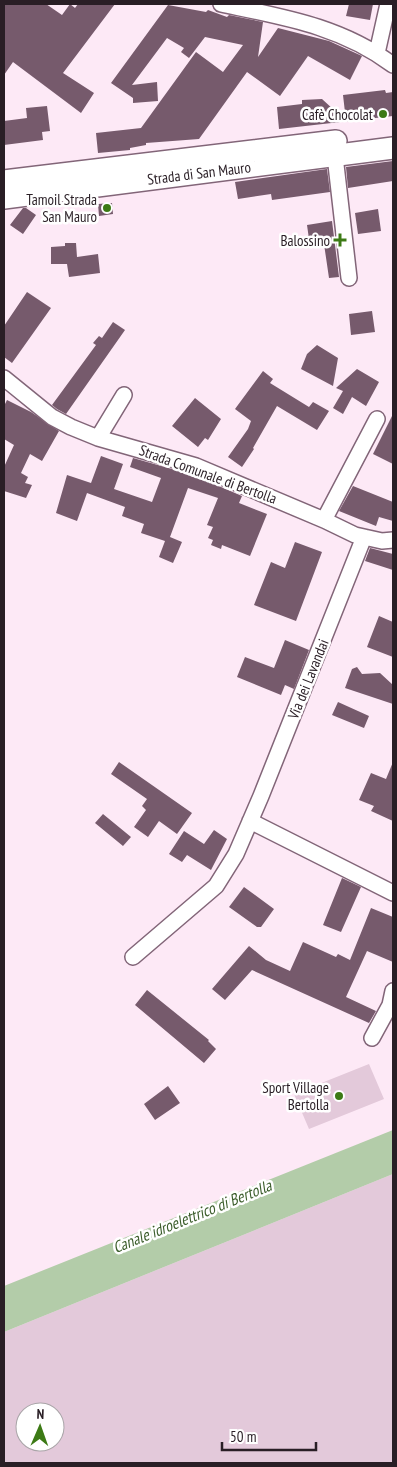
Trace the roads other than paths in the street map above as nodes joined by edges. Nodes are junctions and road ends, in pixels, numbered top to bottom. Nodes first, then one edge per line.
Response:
1 (221, 4) edge
2 (388, 4) edge
3 (377, 52) junction
4 (393, 65) edge
5 (393, 134) edge
6 (393, 148) edge
7 (335, 156) junction
8 (4, 181) edge
9 (4, 198) edge
10 (349, 278) dead end
11 (4, 378) edge
12 (124, 395) dead end
13 (377, 418) dead end
14 (98, 438) junction
15 (324, 520) junction
16 (364, 536) junction
17 (393, 540) edge
18 (250, 821) junction
19 (393, 893) edge
20 (133, 957) dead end
21 (393, 991) edge
22 (372, 1038) dead end

1 - 3 street
2 - 3 street
3 - 4 street
5 - 8 main road, Strada di San Mauro
6 - 7 main road, Strada di San Mauro
7 - 9 main road, Strada di San Mauro
7 - 10 street
11 - 14 street, Strada Comunale di Bertolla
12 - 14 street
13 - 15 street
14 - 15 street, Strada Comunale di Bertolla
15 - 16 street, Strada Comunale di Bertolla
16 - 17 street, Strada Comunale di Bertolla
16 - 18 street, Via dei Lavandai
18 - 19 street
18 - 20 street, Via dei Lavandai
21 - 22 street

